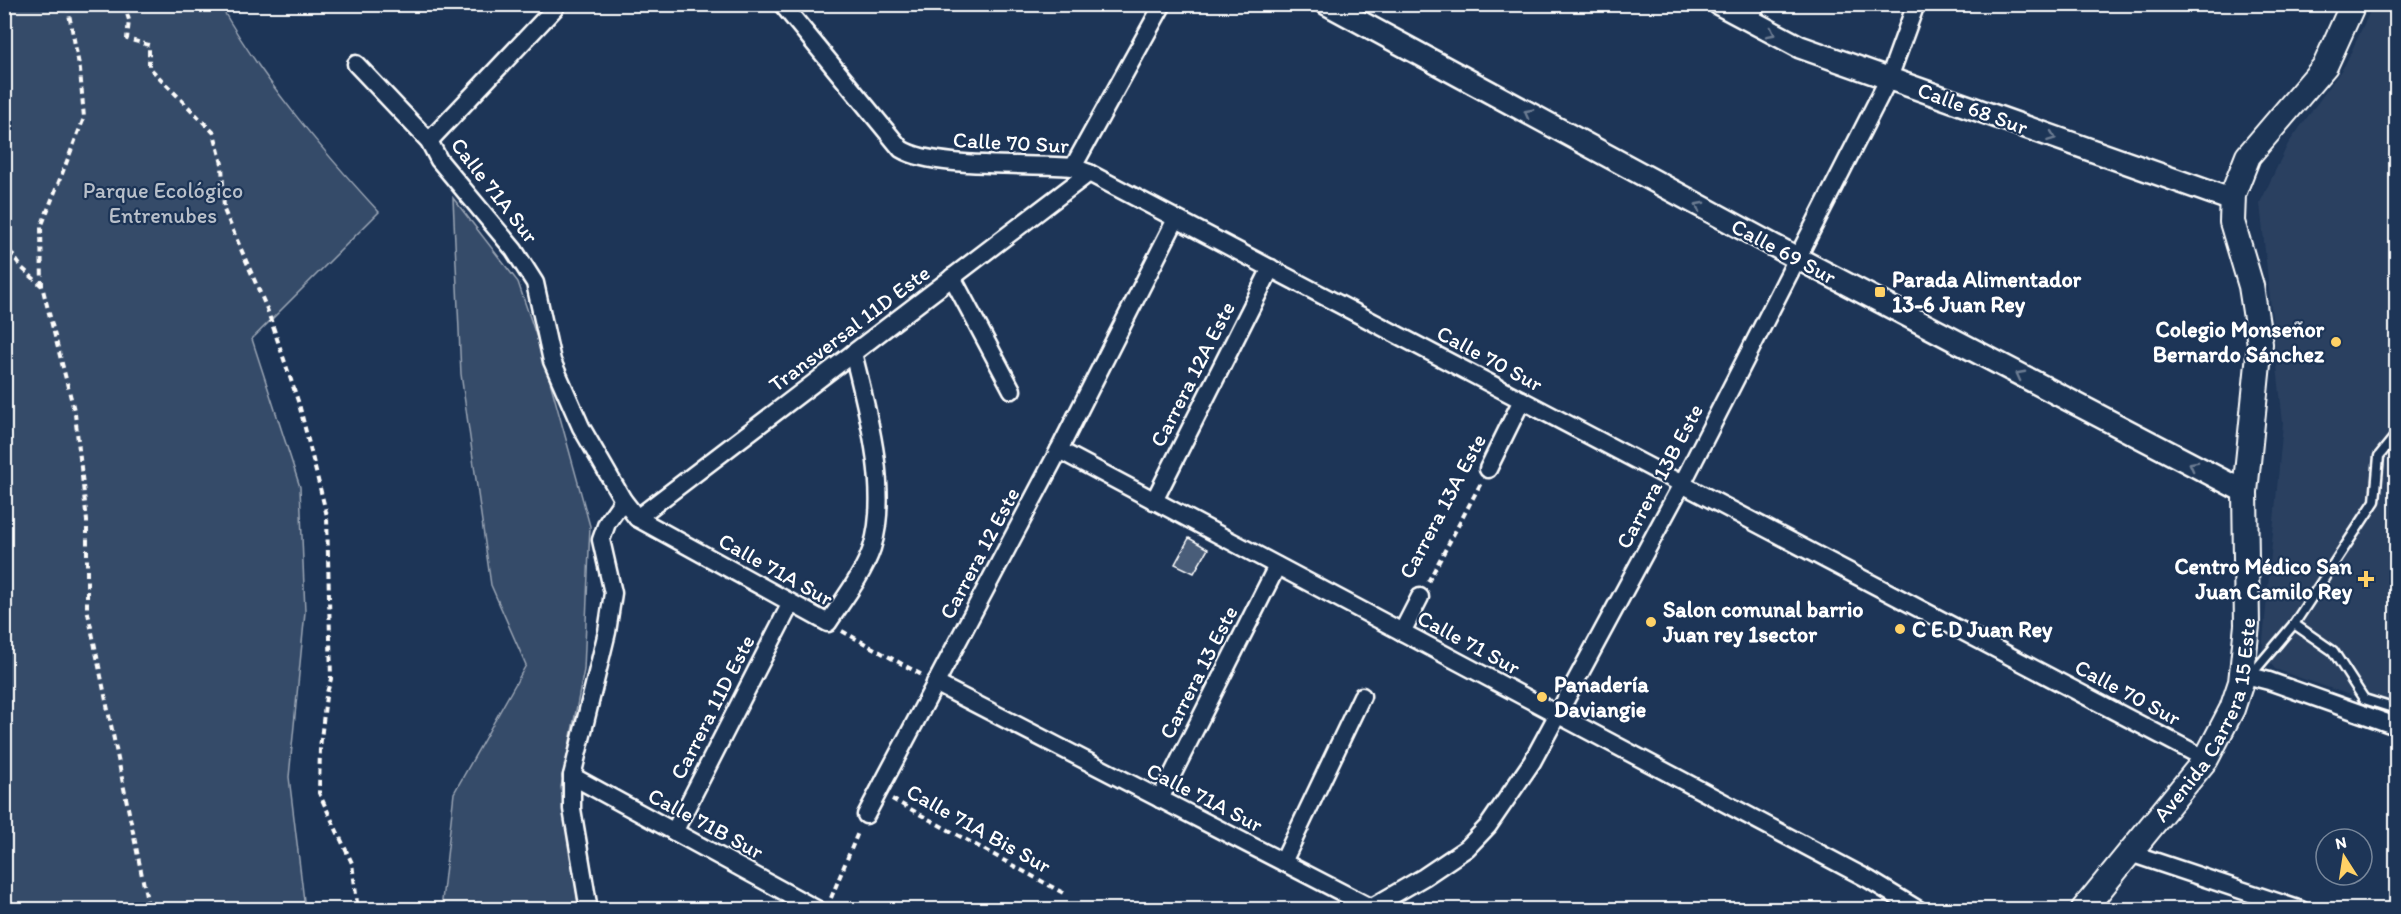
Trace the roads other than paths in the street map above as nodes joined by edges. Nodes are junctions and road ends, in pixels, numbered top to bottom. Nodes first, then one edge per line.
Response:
1 (782, 4) edge
2 (1163, 4) edge
3 (1327, 4) edge
4 (1719, 4) edge
5 (1916, 4) edge
6 (2353, 4) edge
7 (555, 8) dead end
8 (1752, 13) edge
9 (356, 64) dead end
10 (1889, 78) junction
11 (429, 141) junction
12 (1073, 167) junction
13 (1089, 173) junction
14 (2232, 200) junction
15 (1176, 219) junction
16 (1795, 258) junction
17 (1271, 268) junction
18 (952, 278) junction
19 (853, 353) junction
20 (1012, 390) dead end
21 (1522, 400) junction
22 (2397, 435) edge
23 (1059, 450) junction
24 (1488, 469) road end
25 (1682, 484) junction
26 (2246, 492) junction
27 (622, 500) junction
28 (1154, 501) junction
29 (637, 518) junction
30 (1277, 566) junction
31 (1420, 597) road end
32 (791, 603) junction
33 (2294, 624) junction
34 (1402, 632) junction
35 (2246, 675) junction
36 (935, 683) junction
37 (1362, 696) dead end
38 (2397, 709) edge
39 (1557, 714) junction
40 (2397, 726) edge
41 (2206, 759) junction
42 (572, 776) junction
43 (1160, 799) junction
44 (866, 815) road end
45 (674, 832) junction
46 (2130, 854) junction
47 (1283, 862) junction
48 (824, 904) edge
49 (589, 909) edge
50 (1371, 909) edge
51 (1919, 909) edge
52 (2083, 909) edge
53 (2301, 909) edge

1 - 12 street, Calle 70 Sur
2 - 12 street
16 -> 3 street, Calle 69 Sur
4 - 8 street, Calle 68 Sur
5 - 10 street, Carrera 13B Este
6 - 14 main road, Avenida Carrera 15 Este
7 - 11 street
8 -> 10 street, Calle 68 Sur
9 - 11 street, Calle 71A Sur
10 -> 14 street, Calle 68 Sur
10 - 16 street, Carrera 13B Este
11 - 27 street, Calle 71A Sur
12 - 13 street, Calle 70 Sur
13 - 15 street, Calle 70 Sur
13 - 18 street, Transversal 11D Este
14 - 26 main road, Avenida Carrera 15 Este
15 - 17 street, Calle 70 Sur
15 - 23 street, Carrera 12 Este
16 - 25 street, Carrera 13B Este
26 -> 16 street, Calle 69 Sur
17 - 21 street, Calle 70 Sur
17 - 28 street, Carrera 12A Este
18 - 19 street, Transversal 11D Este
18 - 20 street
19 - 29 street, Transversal 11D Este
19 - 32 street, Calle 71A Sur
21 - 24 street, Carrera 13A Este
21 - 25 street, Calle 70 Sur
22 - 33 lane
23 - 28 street, Calle 71 Sur
23 - 36 street, Carrera 12 Este
25 - 39 street, Carrera 13B Este
25 - 41 street, Calle 70 Sur
26 - 35 main road, Avenida Carrera 15 Este
27 - 29 street, Calle 71A Sur
27 - 42 street
28 - 30 street, Calle 71 Sur
29 - 32 street, Calle 71A Sur
30 - 34 street, Calle 71 Sur
30 - 43 street, Carrera 13 Este
31 - 34 street, Carrera 13A Este
32 - 45 street, Carrera 11D Este
33 - 35 lane
33 - 38 lane
34 - 39 street, Calle 71 Sur
35 - 40 street
35 - 41 main road, Avenida Carrera 15 Este
36 - 43 street, Calle 71A Sur
36 - 44 street, Carrera 12 Este
37 - 47 street
39 - 50 street, Carrera 13B Este
39 - 51 street, Calle 71 Sur
41 - 46 main road, Avenida Carrera 15 Este
42 - 45 street, Calle 71B Sur
42 - 49 street
43 - 47 street, Calle 71A Sur
45 - 48 street, Calle 71B Sur
46 - 52 main road, Avenida Carrera 15 Este
46 - 53 street
47 - 50 street, Calle 71A Sur

